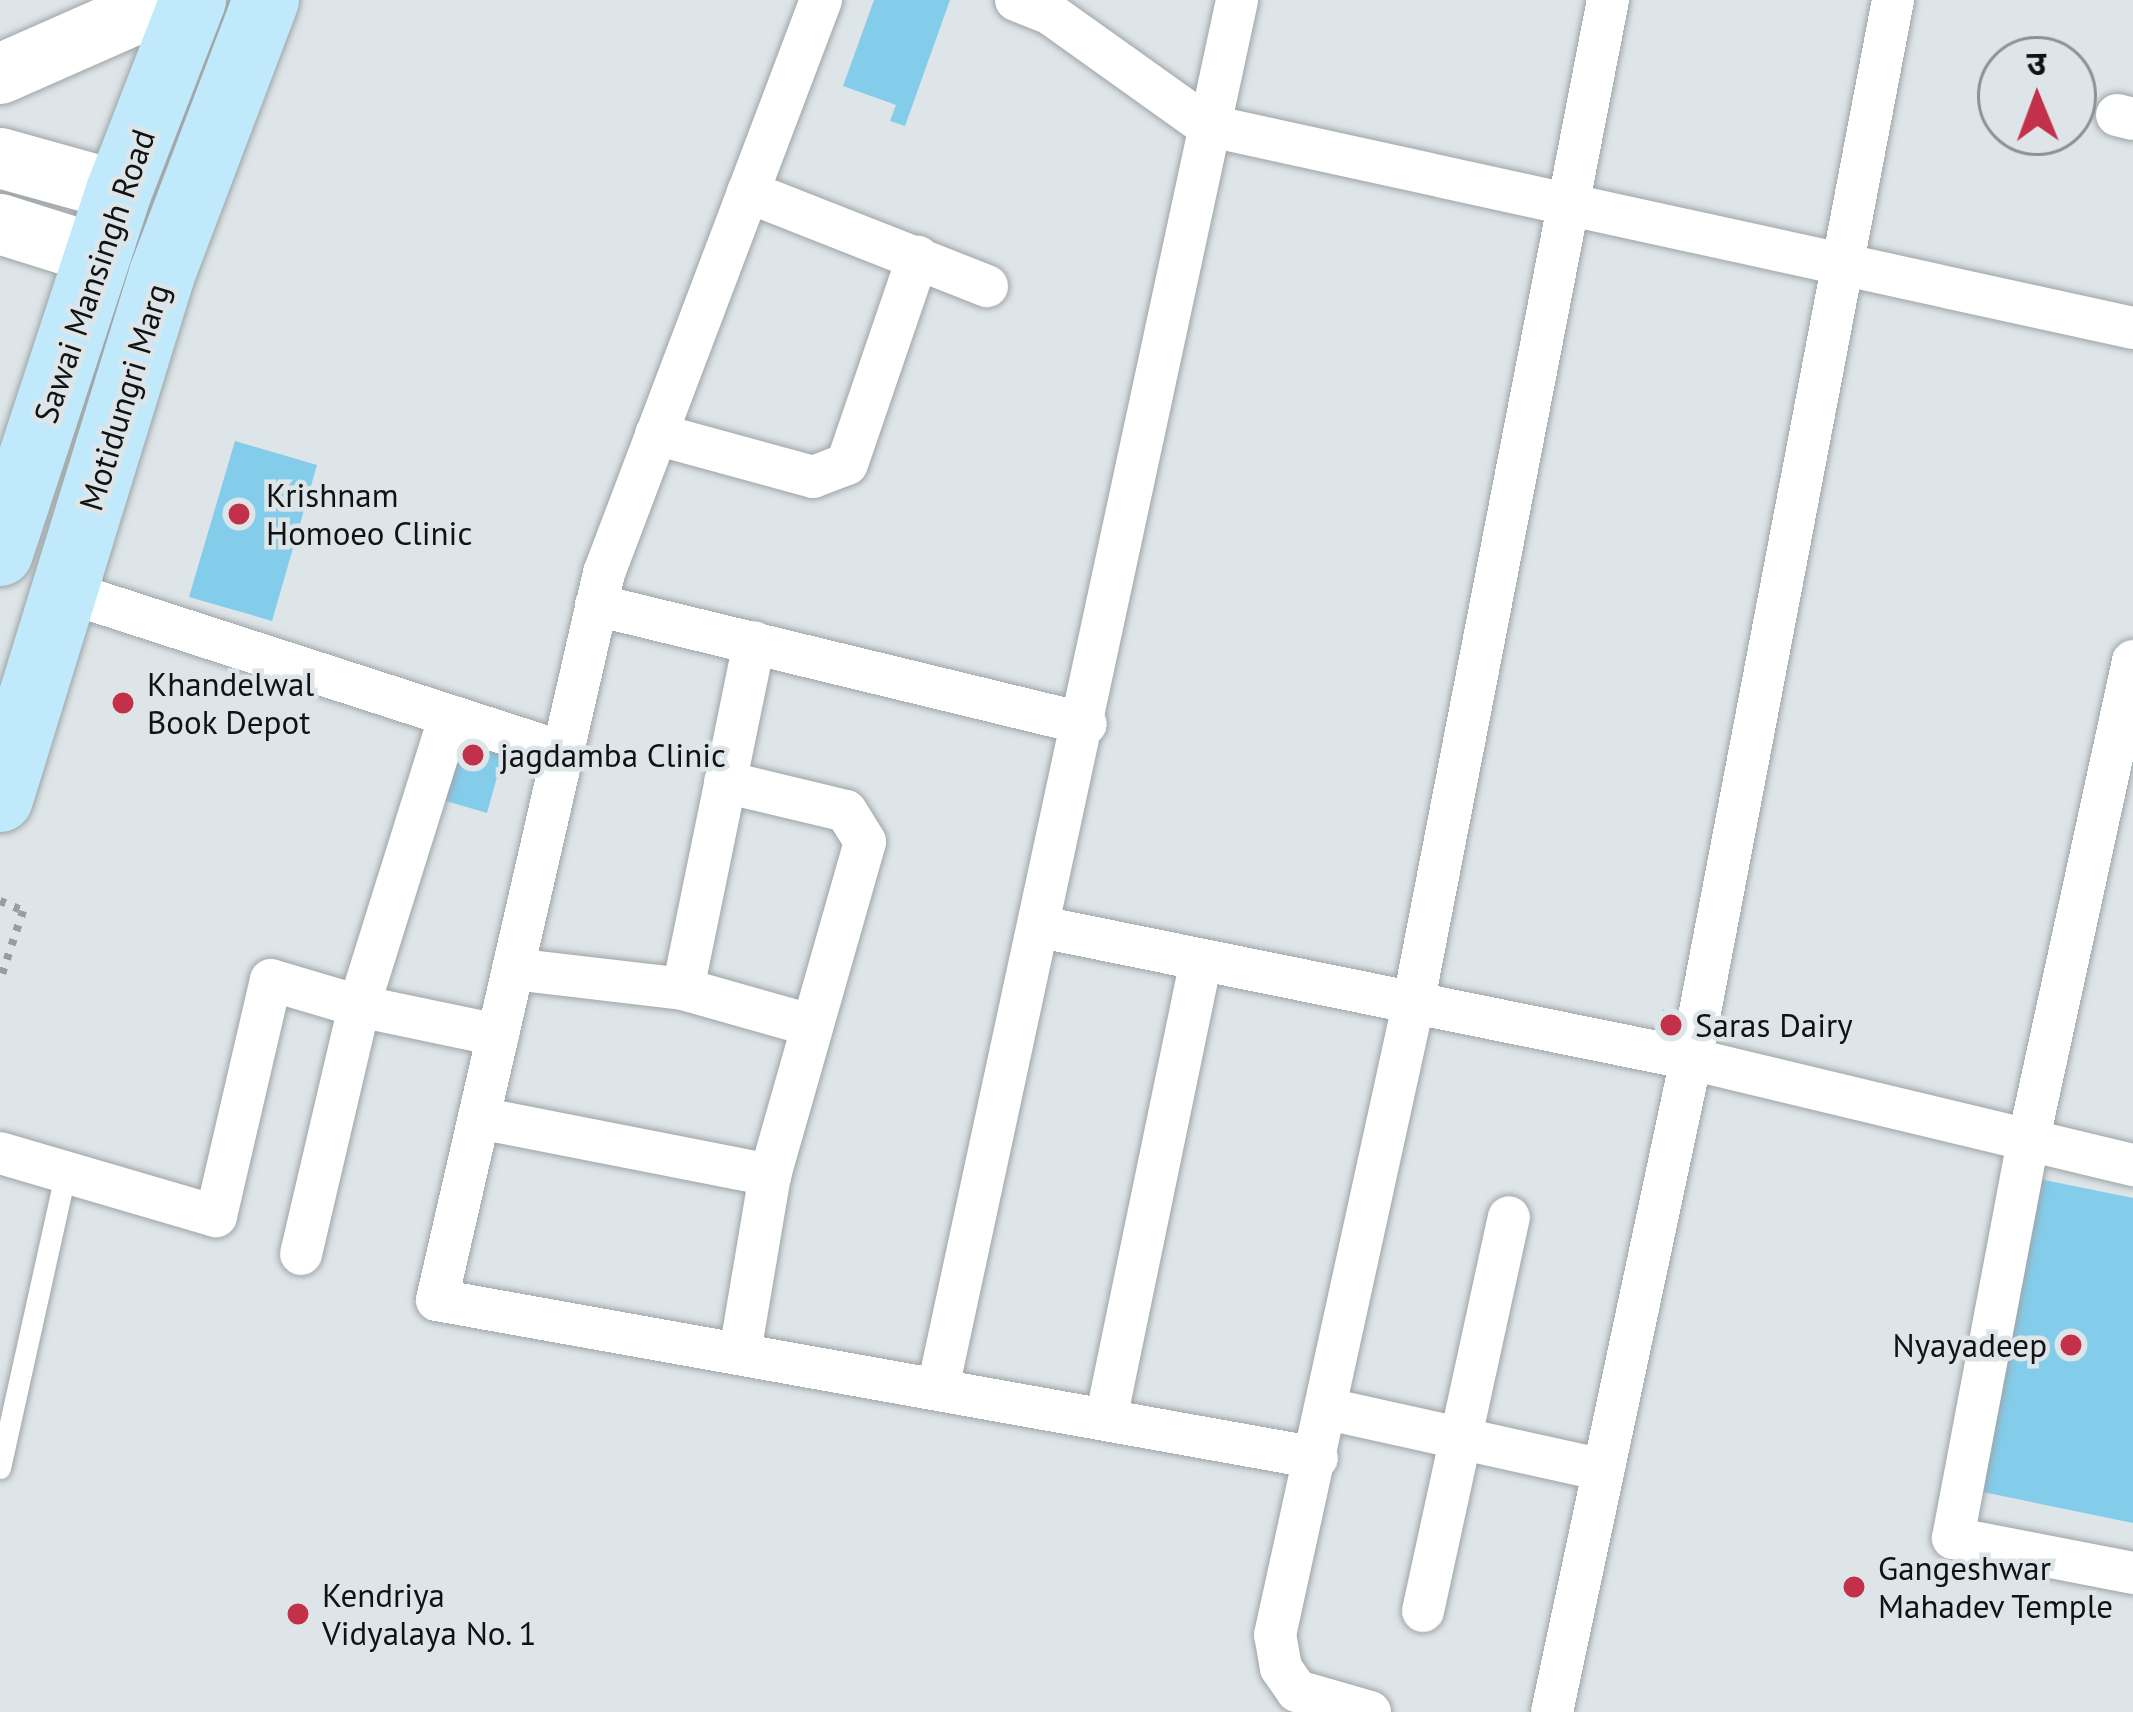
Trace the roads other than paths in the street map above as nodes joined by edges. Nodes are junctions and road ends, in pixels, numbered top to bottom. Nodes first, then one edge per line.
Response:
1 (168, 0) edge
2 (193, 0) edge
3 (266, 0) edge
4 (821, 0) edge
5 (1016, 0) edge
6 (1237, 0) edge
7 (1608, 0) edge
8 (1893, 0) edge
9 (0, 74) edge
10 (1206, 125) junction
11 (1, 164) edge
12 (119, 191) junction
13 (748, 192) junction
14 (1568, 210) junction
15 (0, 224) edge
16 (99, 255) junction
17 (918, 257) junction
18 (1839, 261) junction
19 (987, 286) dead end
20 (2133, 328) edge
21 (656, 434) junction
22 (0, 553) edge
23 (64, 591) junction
24 (596, 605) junction
25 (754, 642) junction
26 (2133, 661) edge
27 (450, 716) junction
28 (1086, 724) junction
29 (562, 752) junction
30 (725, 782) junction
31 (0, 800) edge
32 (2114, 827) edge
33 (1041, 927) junction
34 (1201, 960) junction
35 (513, 969) junction
36 (683, 989) junction
37 (1413, 1005) junction
38 (359, 1006) junction
39 (811, 1025) junction
40 (498, 1035) junction
41 (1691, 1060) junction
42 (479, 1118) junction
43 (2028, 1142) junction
44 (0, 1153) edge
45 (2133, 1165) edge
46 (65, 1174) junction
47 (770, 1175) junction
48 (1509, 1217) dead end
49 (301, 1254) dead end
50 (740, 1353) junction
51 (938, 1388) junction
52 (1328, 1409) junction
53 (1106, 1419) junction
54 (1464, 1437) junction
55 (1317, 1459) junction
56 (0, 1468) edge
57 (1603, 1470) junction
58 (2133, 1573) edge
59 (1424, 1612) dead end
60 (1370, 1712) edge
61 (1552, 1712) edge

1 - 9 street
2 - 12 main road, Sawai Mansingh Road
3 - 23 main road, Motidungri Marg
4 - 13 street
5 - 10 street
6 - 10 street
7 - 14 street
8 - 18 street
10 - 14 street
10 - 28 street
11 - 12 street
12 - 16 main road, Sawai Mansingh Road
13 - 17 street
13 - 21 street
14 - 18 street
14 - 37 street
15 - 16 street
16 - 22 main road, Sawai Mansingh Road
17 - 19 street
17 - 21 street
18 - 20 street
18 - 41 street
21 - 24 street
23 - 27 street
23 - 31 main road, Motidungri Marg
24 - 25 street
24 - 29 street
25 - 28 street
25 - 30 street
26 - 32 street
27 - 29 street
27 - 38 street
28 - 33 street
29 - 35 street
30 - 36 street
30 - 39 street
32 - 43 street
33 - 34 street
33 - 51 street
34 - 37 street
34 - 53 street
35 - 36 street
35 - 40 street
36 - 39 street
37 - 41 street
37 - 52 street
38 - 40 street
38 - 46 street
38 - 49 street
39 - 47 street
40 - 42 street
41 - 43 street
41 - 57 street
42 - 47 street
42 - 50 street
43 - 45 street
43 - 58 street
44 - 46 street
46 - 56 lane
47 - 50 street
48 - 54 street
50 - 51 street
51 - 53 street
52 - 54 street
52 - 55 street
53 - 55 street
54 - 57 street
54 - 59 street
55 - 60 street
57 - 61 street

